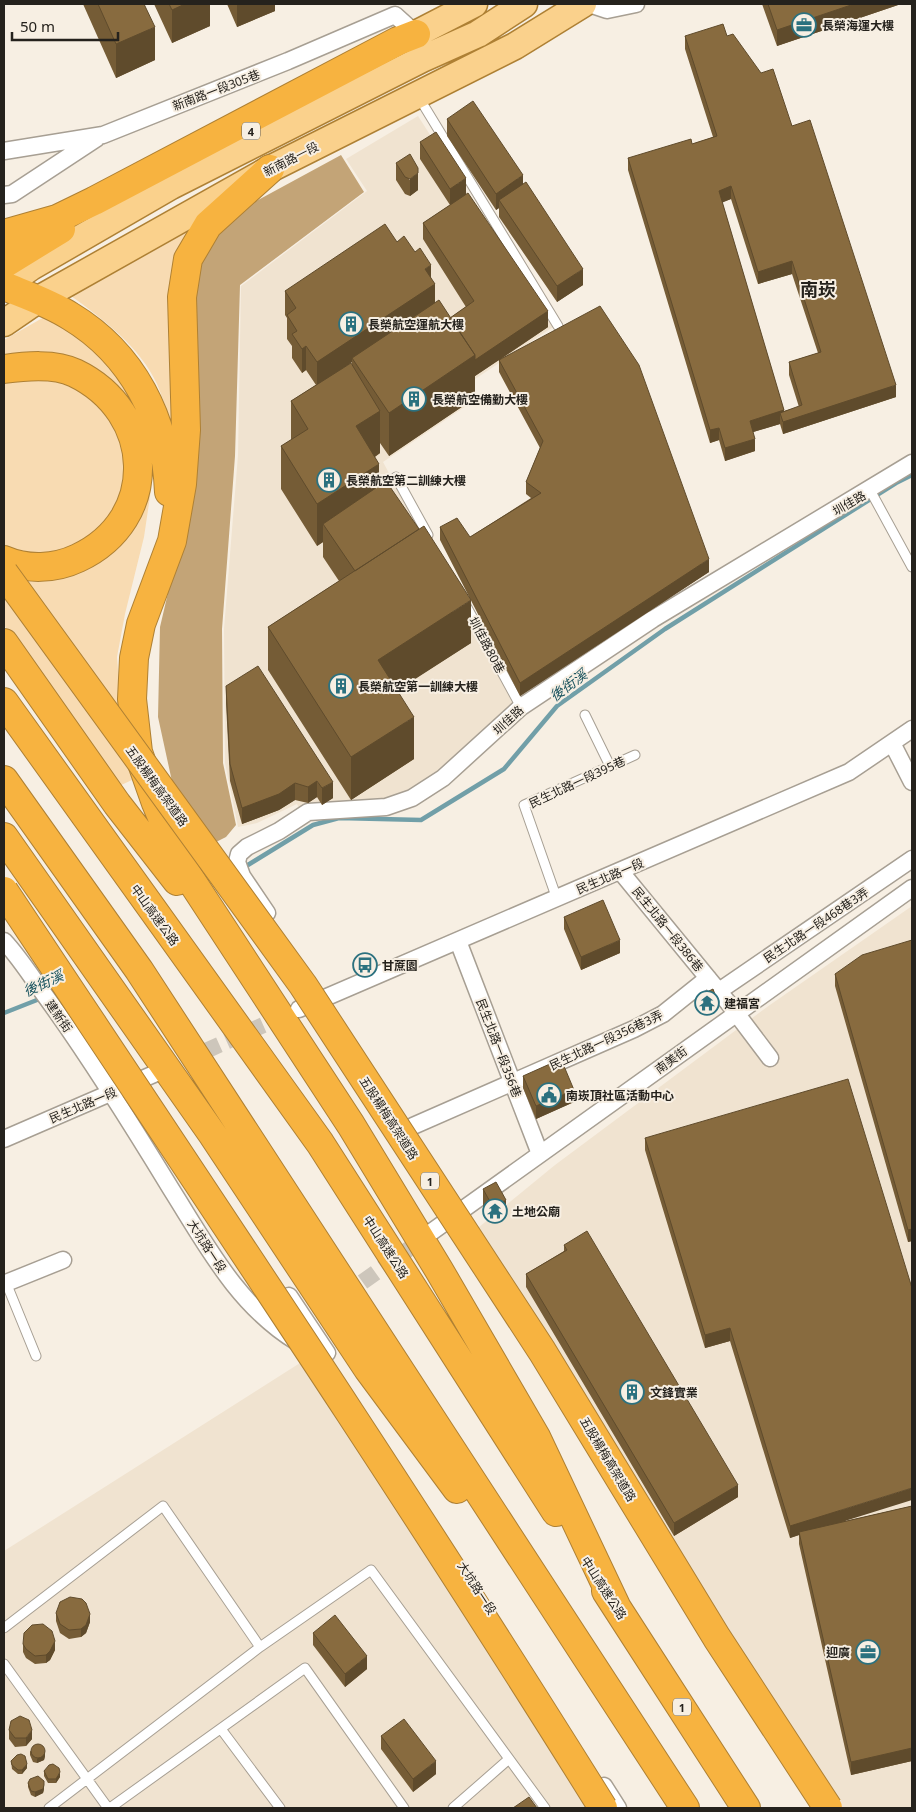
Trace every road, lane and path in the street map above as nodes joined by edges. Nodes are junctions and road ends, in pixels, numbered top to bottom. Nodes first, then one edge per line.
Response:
1 (474, 4) edge
2 (505, 4) edge
3 (524, 4) edge
4 (583, 4) edge
5 (589, 4) edge
6 (636, 4) edge
7 (416, 34) junction
8 (418, 96) junction
9 (234, 127) junction
10 (102, 135) junction
11 (4, 151) edge
12 (270, 169) junction
13 (4, 195) edge
14 (4, 234) edge
15 (4, 264) edge
16 (4, 272) edge
17 (4, 286) edge
18 (39, 300) junction
19 (4, 322) edge
20 (558, 326) edge
21 (4, 369) edge
22 (912, 463) edge
23 (396, 477) dead end
24 (873, 497) junction
25 (433, 545) edge
26 (164, 558) junction
27 (4, 560) edge
28 (912, 567) edge
29 (4, 572) edge
30 (461, 596) edge
31 (4, 642) edge
32 (4, 702) edge
33 (521, 707) junction
34 (585, 715) dead end
35 (912, 729) edge
36 (892, 743) junction
37 (635, 755) dead end
38 (610, 766) junction
39 (4, 780) edge
40 (912, 782) edge
41 (4, 837) edge
42 (4, 846) edge
43 (4, 853) edge
44 (912, 859) edge
45 (621, 872) junction
46 (32, 875) junction
47 (912, 888) edge
48 (4, 891) edge
49 (558, 899) junction
50 (221, 928) junction
51 (4, 941) edge
52 (458, 941) junction
53 (714, 984) junction
54 (322, 999) junction
55 (299, 1009) tunnel mouth
56 (737, 1014) junction
57 (770, 1058) dead end
58 (162, 1071) tunnel mouth
59 (143, 1079) junction
60 (513, 1083) junction
61 (111, 1092) junction
62 (413, 1126) dead end
63 (4, 1139) edge
64 (540, 1154) junction
65 (430, 1233) tunnel mouth
66 (63, 1260) dead end
67 (5, 1280) edge
68 (312, 1318) junction
69 (287, 1336) junction
70 (36, 1356) dead end
71 (337, 1368) junction
72 (616, 1606) junction
73 (4, 1628) edge
74 (260, 1647) junction
75 (4, 1664) edge
76 (622, 1711) junction
77 (221, 1729) junction
78 (509, 1759) junction
79 (86, 1778) junction
80 (50, 1808) edge
81 (109, 1808) edge
82 (280, 1808) edge
83 (404, 1808) edge
84 (453, 1808) edge
85 (545, 1808) edge
86 (603, 1808) edge
87 (618, 1808) edge
88 (684, 1808) edge
89 (746, 1808) edge
90 (828, 1808) edge

1 - 7 main road
2 - 16 main road, 4
3 - 17 main road, 4
4 - 8 main road, 新南路一段
5 - 6 street
7 - 9 highway
7 - 10 street, 新南路一段305巷
8 - 12 main road, 新南路一段
8 - 20 lane
9 - 14 highway
9 - 15 highway
10 - 11 street, 新南路一段305巷
10 - 13 street
12 - 18 main road, 新南路一段
12 - 26 highway
17 - 18 highway
18 - 19 main road, 新南路一段
18 - 26 highway
21 - 27 highway
22 - 24 street, 圳佳路
23 - 25 lane
24 - 28 lane
24 - 33 street, 圳佳路
26 - 50 highway
29 - 90 highway, 五股楊梅高架道路 / 1, bridge
30 - 33 lane, 圳佳路80巷
31 - 50 highway
32 - 72 highway, 中山高速公路 / 1
33 - 54 street, 圳佳路
34 - 38 lane
35 - 36 street, 民生北路一段
36 - 40 street
36 - 45 street, 民生北路一段
37 - 38 lane, 民生北路一段395巷
38 - 49 lane, 民生北路一段395巷
39 - 76 highway
41 - 46 highway
42 - 46 highway
43 - 46 highway
44 - 53 street, 民生北路一段468巷3弄
45 - 49 street, 民生北路一段
45 - 53 street, 民生北路一段386巷
46 - 76 highway
47 - 56 street, 南美街
48 - 86 highway, bridge
49 - 52 street, 民生北路一段
50 - 72 highway
51 - 61 street, 建新街
52 - 54 street, 民生北路一段
52 - 60 street, 民生北路一段356巷
53 - 56 street, 民生北路一段386巷
53 - 60 street, 民生北路一段356巷3弄
54 - 55 street, 民生北路一段
56 - 57 street, 民生北路一段386巷
56 - 64 street, 南美街
58 - 59 street, 民生北路一段
59 - 61 street, 民生北路一段
59 - 68 street, 大坑路一段
60 - 62 street, 民生北路一段356巷3弄
60 - 64 street, 民生北路一段356巷
61 - 63 street, 民生北路一段
61 - 69 street, 大坑路一段
64 - 65 street, 南美街
66 - 67 street
67 - 70 lane
68 - 69 street
68 - 71 street, 大坑路一段
69 - 71 street, 大坑路一段
71 - 87 street, 大坑路一段
72 - 89 highway, 中山高速公路 / 1
73 - 74 lane
74 - 78 lane
74 - 79 lane
75 - 79 lane
76 - 88 highway
77 - 81 lane
77 - 82 lane
77 - 83 lane
78 - 84 lane
78 - 85 lane
79 - 80 lane
79 - 81 lane

